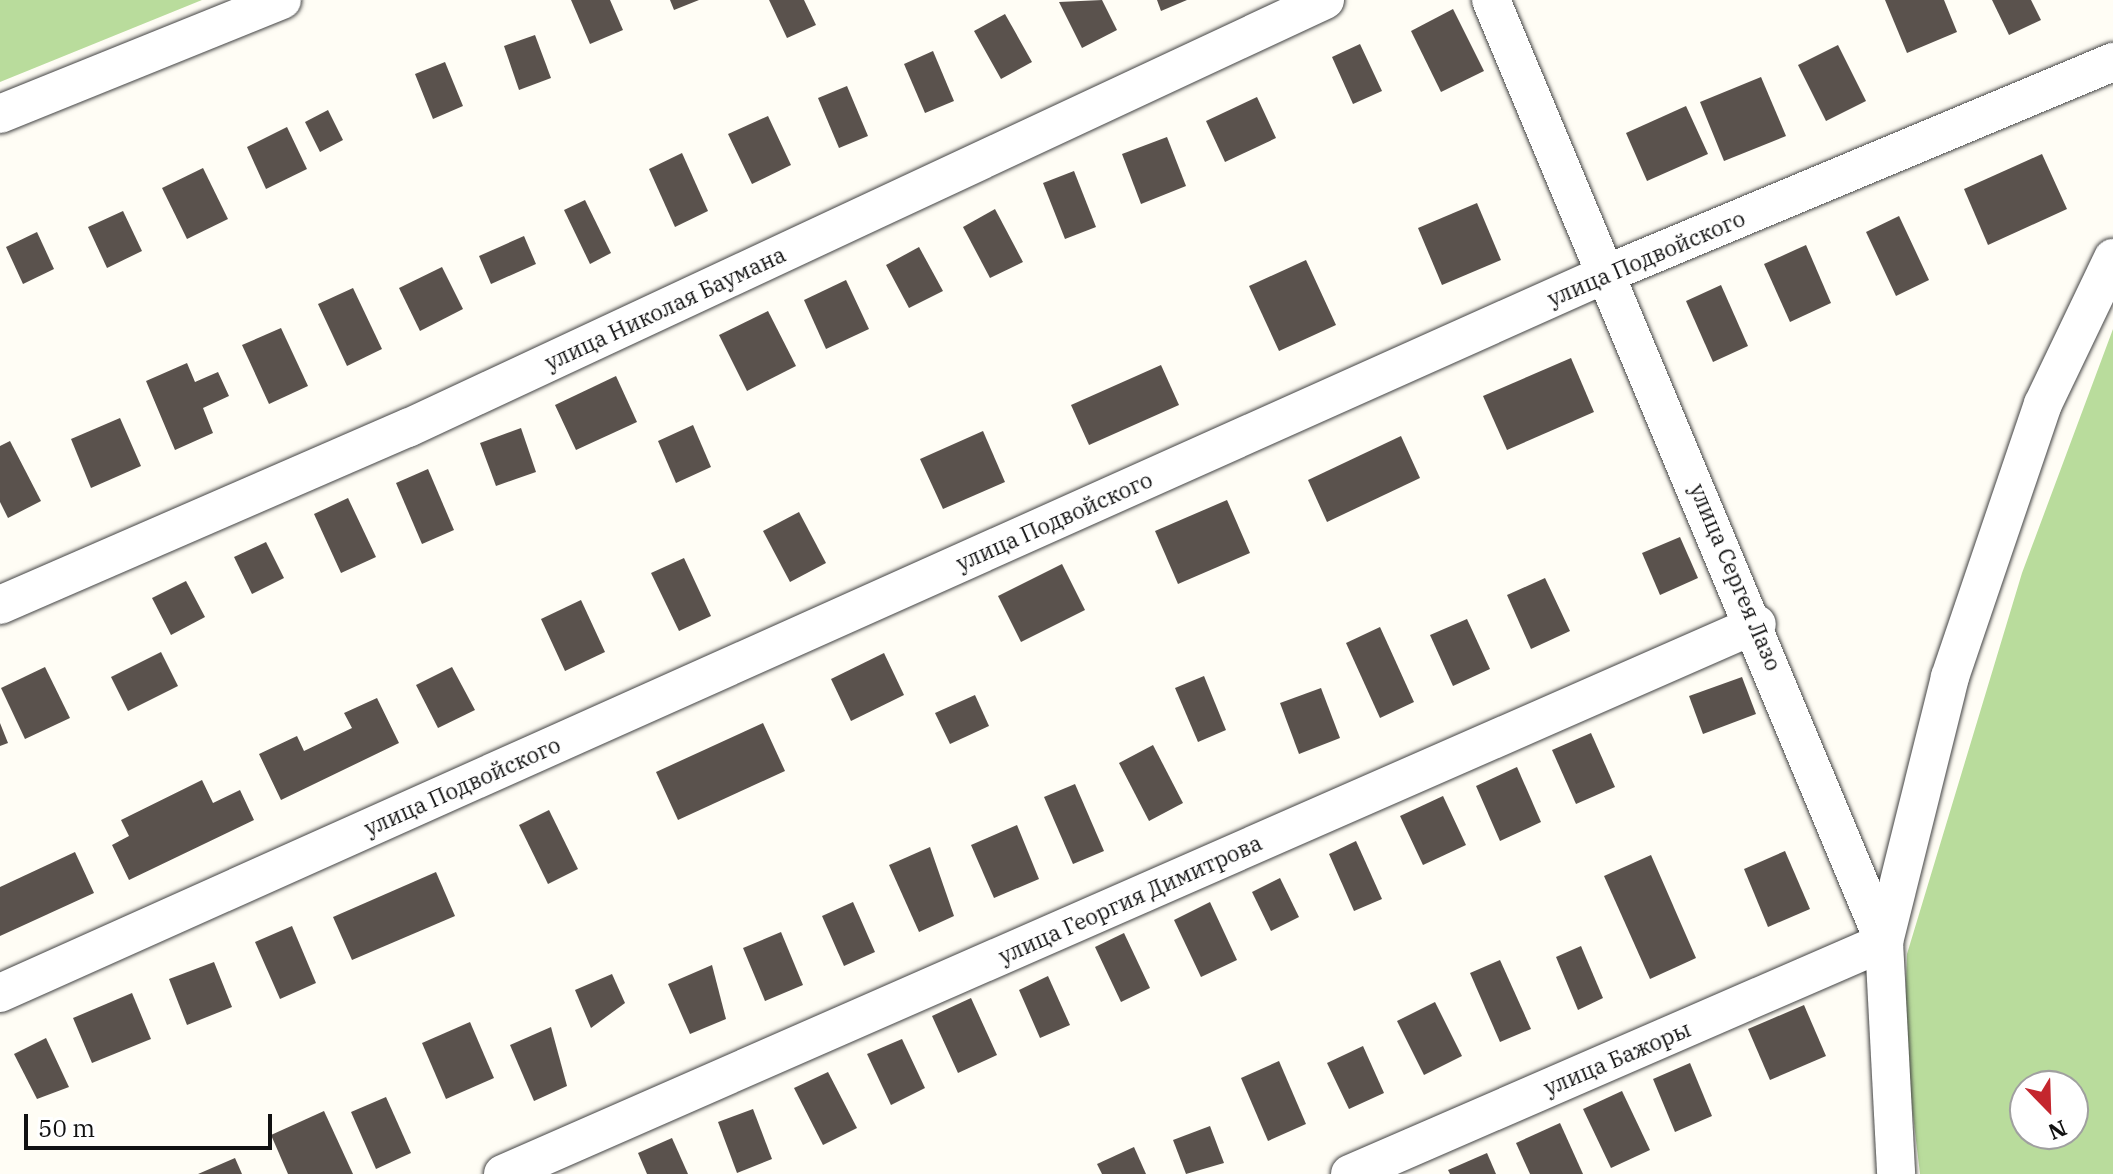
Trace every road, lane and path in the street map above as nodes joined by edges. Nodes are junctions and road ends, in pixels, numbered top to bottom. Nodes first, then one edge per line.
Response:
1 (282, 0) edge
2 (1325, 0) edge
3 (1491, 0) edge
4 (2113, 62) edge
5 (0, 114) edge
6 (2113, 258) edge
7 (1606, 274) junction
8 (0, 605) edge
9 (1757, 624) junction
10 (1884, 942) junction
11 (0, 993) edge
12 (503, 1174) edge
13 (1350, 1174) edge
14 (1896, 1174) edge

1 - 5 street
2 - 8 street, улица Николая Баумана
3 - 7 street, улица Сергея Лазо
4 - 7 street, улица Подвойского
6 - 10 street
7 - 9 street, улица Сергея Лазо
7 - 11 street, улица Подвойского
9 - 10 street, улица Сергея Лазо
9 - 12 street, улица Георгия Димитрова
10 - 13 street, улица Бажоры
10 - 14 street, улица Сергея Лазо

